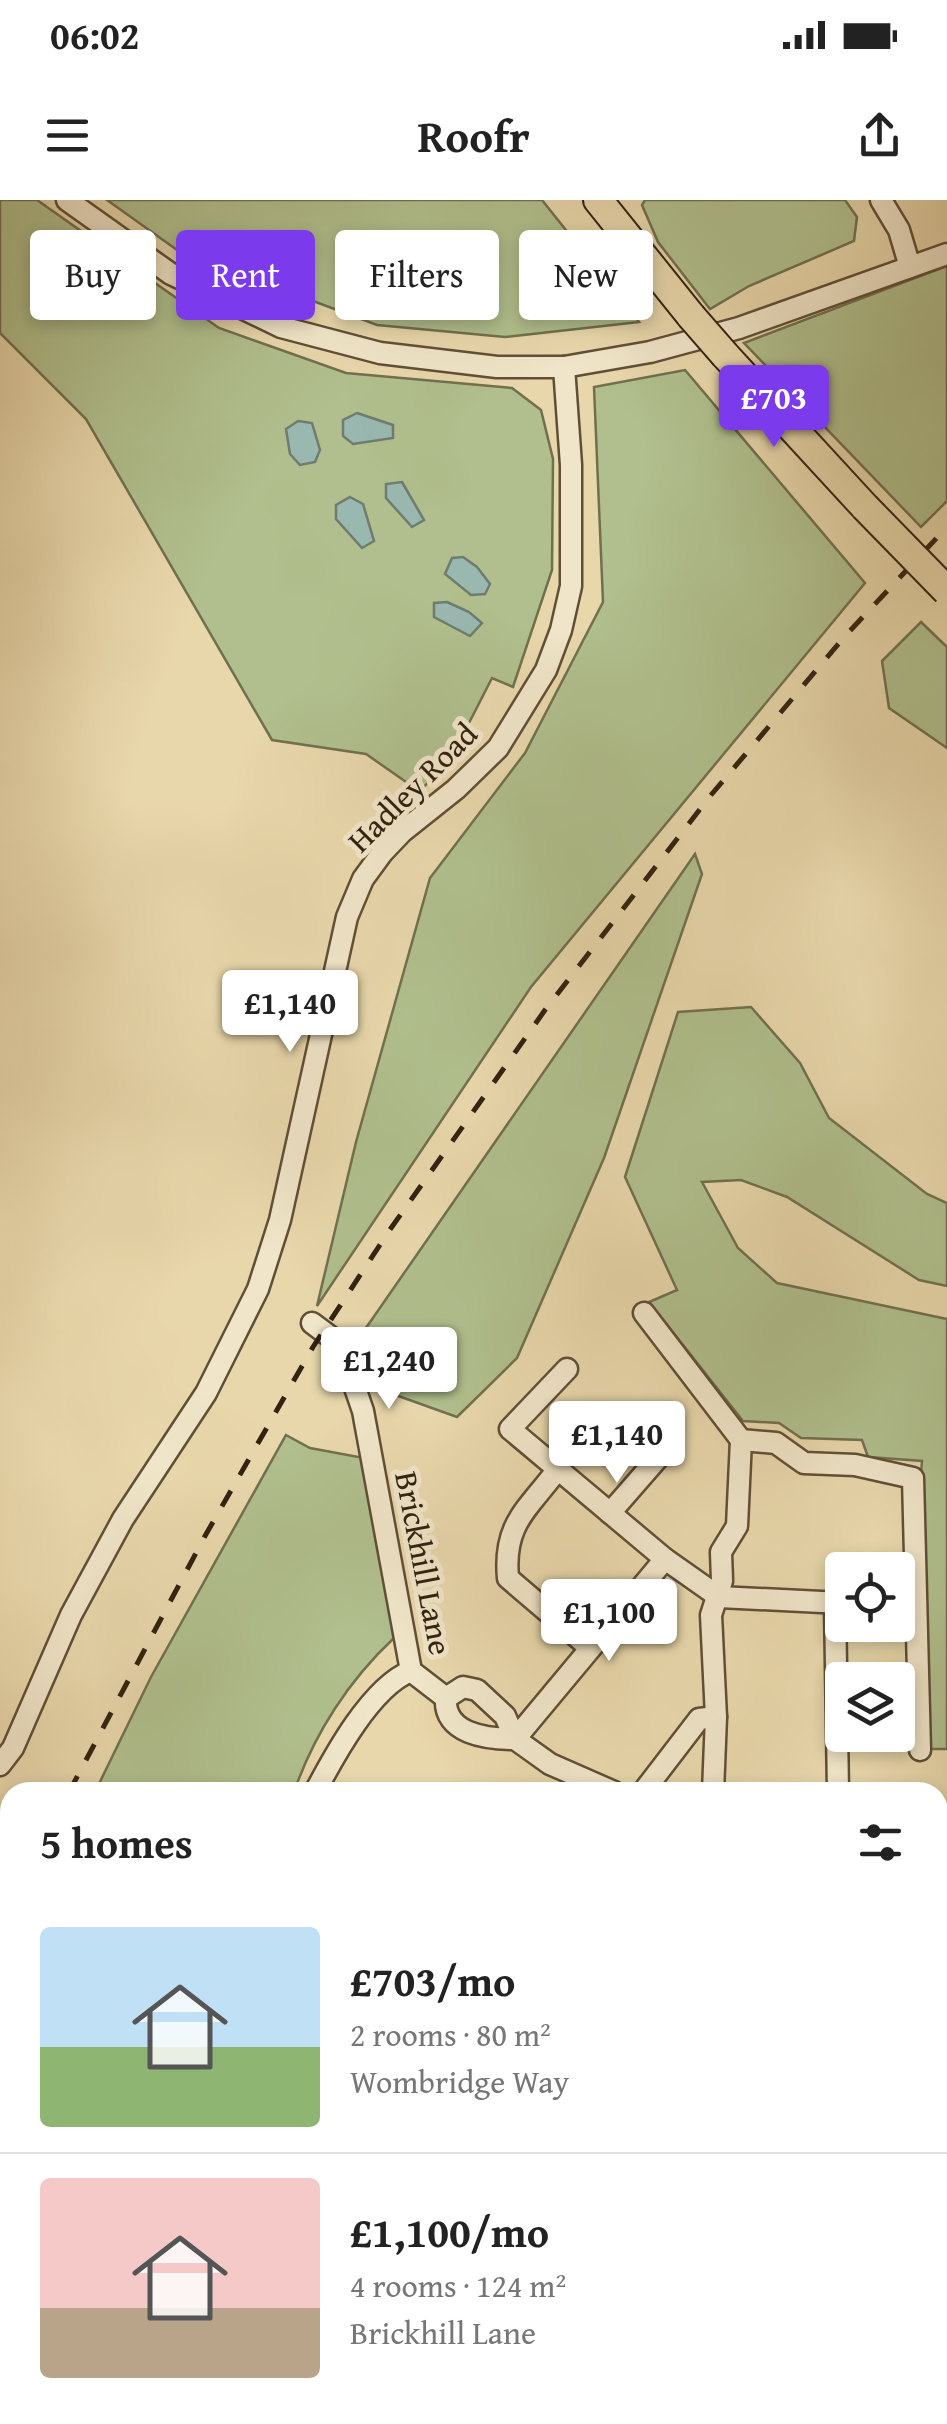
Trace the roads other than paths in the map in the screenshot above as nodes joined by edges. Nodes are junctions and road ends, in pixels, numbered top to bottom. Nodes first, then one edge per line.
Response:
1 (67, 200) edge
2 (598, 200) edge
3 (881, 200) edge
4 (947, 254) edge
5 (910, 267) junction
6 (564, 367) junction
7 (947, 591) edge
8 (644, 1313) dead end
9 (312, 1322) dead end
10 (567, 1368) dead end
11 (741, 1440) junction
12 (664, 1450) dead end
13 (558, 1470) junction
14 (610, 1513) junction
15 (909, 1552) edge
16 (665, 1559) junction
17 (719, 1597) junction
18 (825, 1601) edge
19 (839, 1642) edge
20 (910, 1642) edge
21 (590, 1648) junction
22 (411, 1671) junction
23 (446, 1698) junction
24 (716, 1717) junction
25 (515, 1739) junction
26 (920, 1750) dead end
27 (0, 1765) edge
28 (320, 1782) edge
29 (591, 1782) edge
30 (652, 1782) edge
31 (713, 1782) edge
32 (838, 1782) edge

1 - 6 street
2 - 7 main road, bridge
3 - 5 street
4 - 5 street
5 - 6 street
6 - 27 street, Hadley Road
8 - 11 street
9 - 22 street, Brickhill Lane
10 - 13 street
11 - 15 street
11 - 17 street
12 - 14 street
13 - 14 street
13 - 21 street
14 - 16 street
16 - 17 street
16 - 21 street
17 - 18 street
17 - 24 street
19 - 32 street
20 - 26 street
21 - 25 street
22 - 23 street, Brickhill Lane
22 - 28 street
23 - 25 street, Brickhill Lane
23 - 25 street, Brickhill Lane
24 - 30 street
24 - 31 street
25 - 29 street, Brickhill Lane

